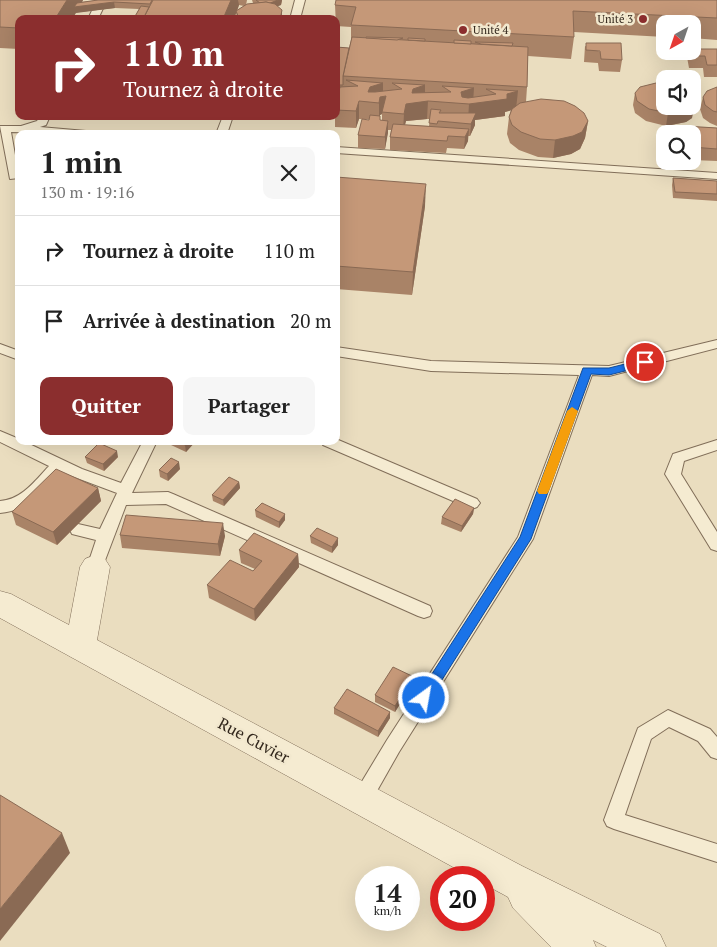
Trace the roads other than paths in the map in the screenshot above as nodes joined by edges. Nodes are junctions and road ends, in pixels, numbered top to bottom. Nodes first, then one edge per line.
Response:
1 (102, 0) edge
2 (300, 0) edge
3 (95, 15) edge
4 (296, 15) edge
5 (43, 120) edge
6 (3, 129) edge
7 (22, 130) joint
8 (340, 150) edge
9 (0, 169) edge
10 (15, 175) edge
11 (717, 176) edge
12 (15, 178) edge
13 (717, 344) edge
14 (0, 348) edge
15 (340, 352) edge
16 (15, 354) edge
17 (587, 371) junction
18 (0, 436) edge
19 (15, 443) edge
20 (18, 445) edge
21 (148, 445) edge
22 (337, 445) edge
23 (717, 445) edge
24 (59, 465) junction
25 (124, 495) junction
26 (472, 503) dead end
27 (0, 507) edge
28 (78, 530) dead end
29 (106, 536) junction
30 (717, 545) edge
31 (95, 567) joint
32 (0, 603) edge
33 (424, 611) dead end
34 (80, 646) junction
35 (717, 751) edge
36 (362, 799) junction
37 (717, 853) edge
38 (509, 878) junction
39 (577, 947) edge
40 (647, 947) edge

1 - 3 lane
2 - 4 lane
5 - 7 lane
6 - 7 lane
6 - 10 lane
8 - 11 lane
9 - 12 lane
13 - 17 lane
14 - 16 lane
15 - 17 lane
17 - 36 lane
18 - 19 lane
20 - 24 lane
21 - 25 lane
22 - 26 lane
23 - 30 lane
24 - 25 lane
24 - 27 lane
25 - 29 lane
25 - 33 lane
28 - 29 lane
29 - 31 lane
31 - 34 street
32 - 34 street, Rue Cuvier
34 - 36 street, Rue Cuvier
35 - 37 lane
36 - 38 street, Rue Cuvier
38 - 39 street, Rue Cuvier
38 - 40 street, Rue Cuvier

